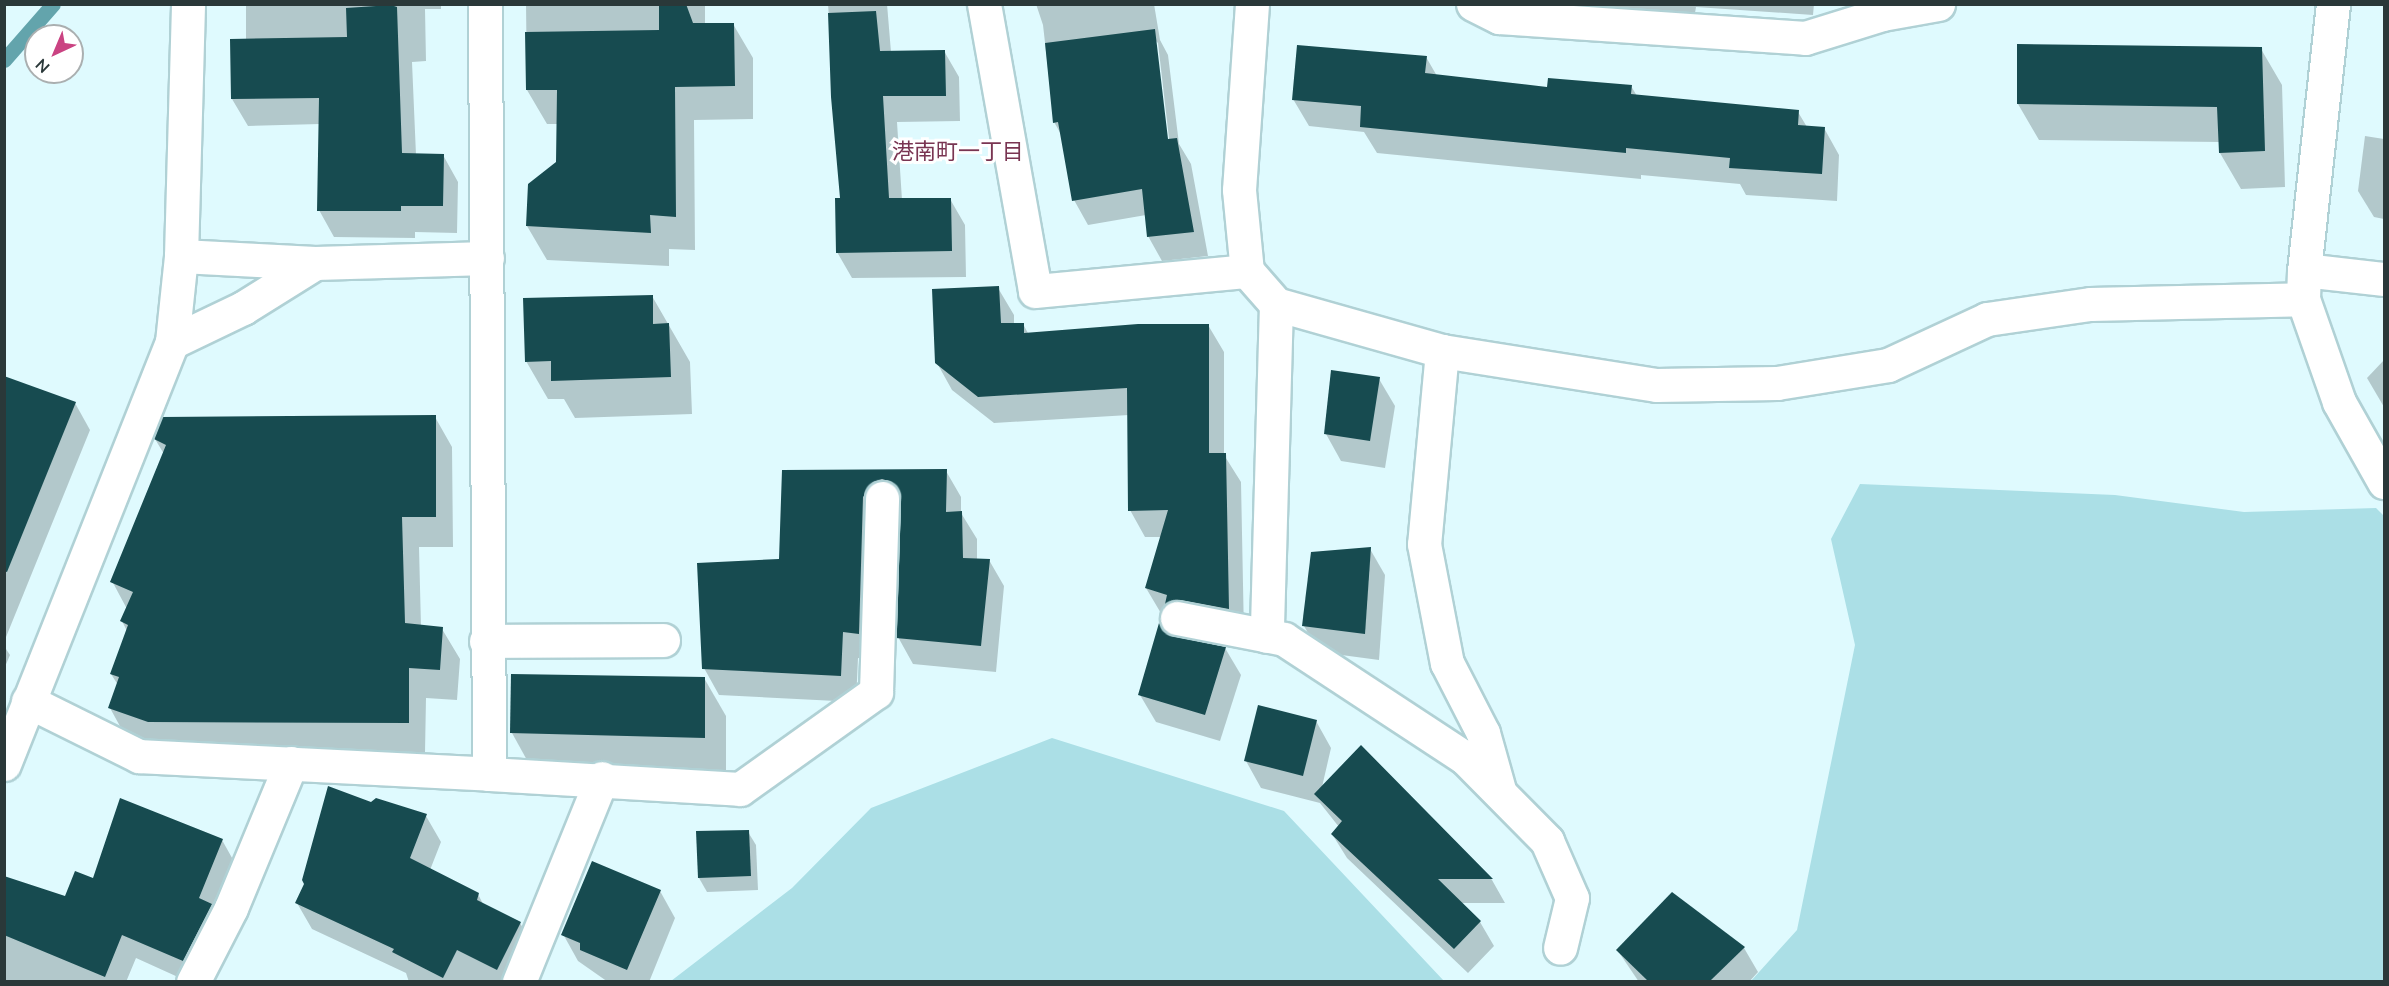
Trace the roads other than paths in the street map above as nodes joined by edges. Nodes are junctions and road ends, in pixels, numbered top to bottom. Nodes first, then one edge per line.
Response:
1 (188, 4) edge
2 (485, 4) edge
3 (984, 4) edge
4 (1252, 4) edge
5 (1473, 4) edge
6 (1938, 4) edge
7 (2333, 4) edge
8 (181, 256) junction
9 (487, 258) junction
10 (315, 263) junction
11 (1247, 271) junction
12 (2385, 279) edge
13 (2303, 285) junction
14 (1276, 304) junction
15 (172, 342) junction
16 (1442, 351) junction
17 (2385, 482) edge
18 (882, 498) dead end
19 (1177, 618) dead end
20 (1267, 636) junction
21 (663, 640) dead end
22 (486, 641) junction
23 (28, 701) junction
24 (291, 763) junction
25 (4, 764) edge
26 (489, 774) junction
27 (602, 778) junction
28 (1500, 794) junction
29 (1560, 948) dead end
30 (193, 981) edge
31 (519, 981) edge

1 - 8 street
2 - 9 street
3 - 11 street
4 - 11 street
5 - 6 street
7 - 13 street
8 - 10 street
8 - 15 street
9 - 10 street
9 - 22 street
10 - 15 street
11 - 14 street
12 - 13 street
13 - 16 street
13 - 17 street
14 - 16 street
14 - 20 street
15 - 23 street
16 - 28 street
18 - 27 street
19 - 20 street
20 - 28 street
21 - 22 street
22 - 26 street
23 - 24 street
23 - 25 street
24 - 26 street
24 - 30 street
26 - 27 street
27 - 31 street
28 - 29 street

